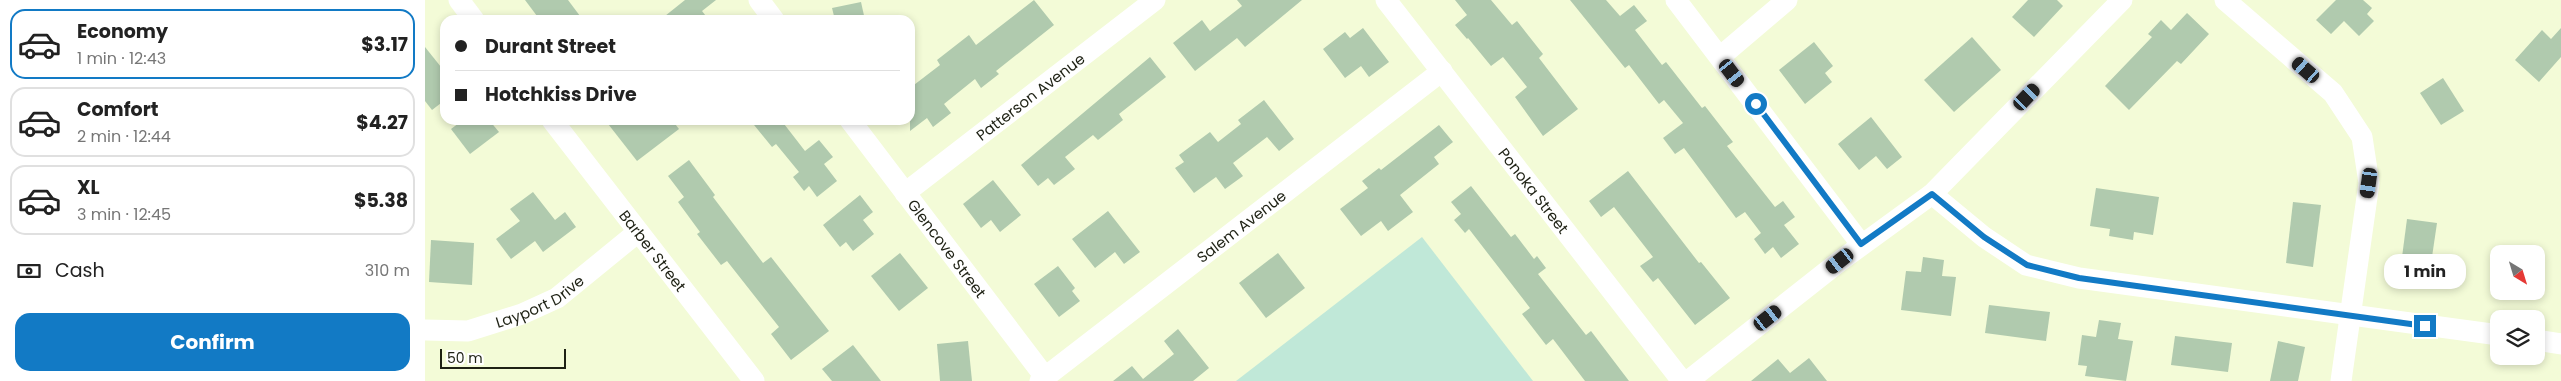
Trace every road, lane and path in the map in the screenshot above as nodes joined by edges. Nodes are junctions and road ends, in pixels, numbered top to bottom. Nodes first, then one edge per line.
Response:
1 (459, 0) edge
2 (1155, 0) edge
3 (1386, 0) edge
4 (1676, 0) edge
5 (1787, 0) edge
6 (2122, 0) edge
7 (2225, 0) edge
8 (470, 15) edge
9 (1721, 57) junction
10 (1442, 71) junction
11 (556, 125) edge
12 (853, 125) edge
13 (905, 193) junction
14 (1932, 194) junction
15 (638, 232) junction
16 (1861, 244) junction
17 (2351, 316) junction
18 (425, 330) edge
19 (2490, 334) edge
20 (2545, 341) edge
21 (2561, 344) edge
22 (1043, 379) edge
23 (754, 381) edge
24 (1682, 381) edge
25 (1688, 381) edge
26 (2341, 381) edge

1 - 8 street
2 - 13 street, Patterson Avenue
3 - 10 street, Ponoka Street
4 - 9 street
5 - 9 street
6 - 14 street
7 - 17 street
9 - 16 street
10 - 22 street, Salem Avenue
10 - 24 street, Ponoka Street
11 - 15 street, Barber Street
12 - 13 street, Glencove Street
13 - 22 street, Glencove Street
14 - 16 street
14 - 17 street
15 - 18 street, Layport Drive
15 - 23 street, Barber Street
16 - 25 street
17 - 19 street
17 - 26 street
20 - 21 street

